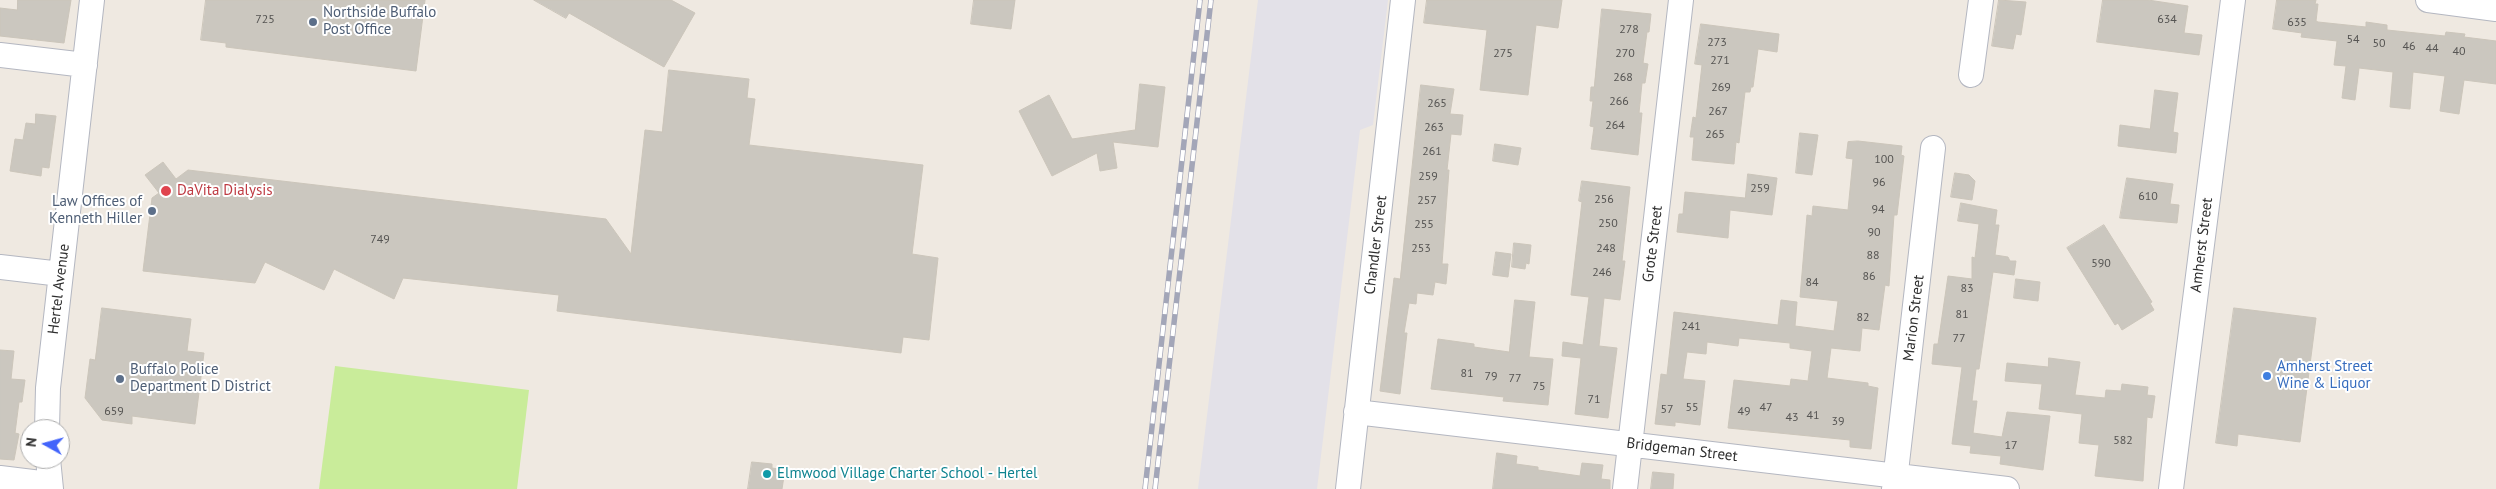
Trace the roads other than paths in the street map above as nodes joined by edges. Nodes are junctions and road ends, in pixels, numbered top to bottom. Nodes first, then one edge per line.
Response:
1 (92, 0) edge
2 (1403, 0) edge
3 (1681, 0) edge
4 (1981, 0) edge
5 (2233, 0) edge
6 (2428, 0) edge
7 (2455, 2) edge
8 (2496, 9) edge
9 (0, 55) edge
10 (84, 65) junction
11 (1971, 75) dead end
12 (1933, 148) dead end
13 (0, 267) edge
14 (61, 274) junction
15 (1356, 412) junction
16 (47, 419) edge
17 (1630, 444) junction
18 (49, 469) edge
19 (0, 478) edge
20 (1895, 483) edge
21 (50, 486) edge
22 (1348, 489) edge
23 (1625, 489) edge
24 (2007, 489) edge
25 (2171, 489) edge

1 - 10 street, Hertel Avenue
2 - 15 street, Chandler Street
3 - 17 street, Grote Street
4 - 11 street
5 - 25 street, Amherst Street
6 - 7 street
7 - 8 street
9 - 10 street
10 - 14 street, Hertel Avenue
12 - 20 street, Marion Street
13 - 14 street
14 - 16 street, Hertel Avenue
15 - 17 street, Bridgeman Street
15 - 22 street, Chandler Street
17 - 20 street, Bridgeman Street
17 - 23 street, Grote Street
18 - 21 street
19 - 21 street
20 - 24 street, Bridgeman Street

